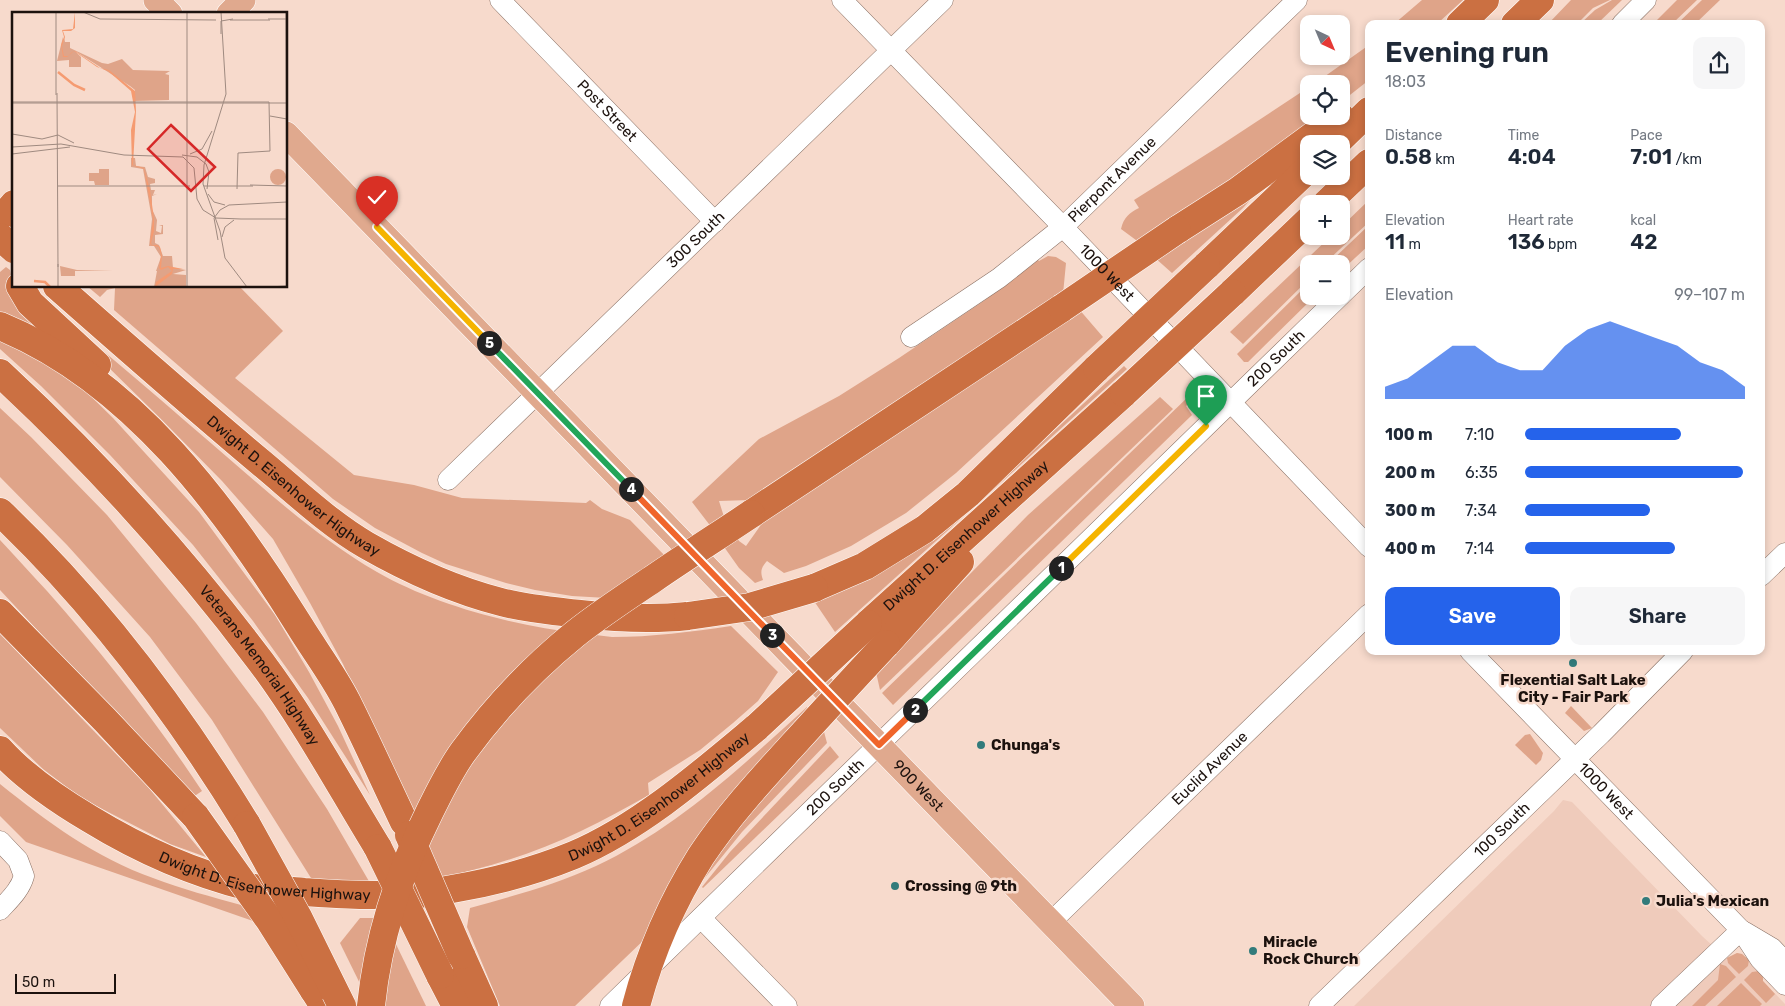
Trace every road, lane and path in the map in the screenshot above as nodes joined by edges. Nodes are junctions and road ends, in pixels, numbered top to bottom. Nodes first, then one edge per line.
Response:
1 (156, 0) edge
2 (243, 0) edge
3 (500, 0) edge
4 (842, 0) edge
5 (943, 0) edge
6 (1297, 0) edge
7 (1485, 0) edge
8 (1540, 0) edge
9 (1646, 0) edge
10 (168, 12) edge
11 (231, 12) edge
12 (1464, 20) edge
13 (1519, 20) edge
14 (1626, 20) edge
15 (891, 50) junction
16 (1365, 97) edge
17 (1350, 109) edge
18 (1365, 115) edge
19 (1329, 125) edge
20 (1344, 135) edge
21 (288, 136) edge
22 (1365, 167) edge
23 (1300, 177) edge
24 (1335, 195) edge
25 (12, 199) edge
26 (12, 206) edge
27 (0, 210) edge
28 (0, 220) edge
29 (714, 222) junction
30 (1063, 227) junction
31 (1300, 229) edge
32 (0, 237) edge
33 (12, 239) edge
34 (12, 247) edge
35 (0, 250) edge
36 (1365, 272) edge
37 (1350, 287) edge
38 (21, 288) edge
39 (59, 288) edge
40 (1332, 305) edge
41 (0, 326) edge
42 (911, 337) dead end
43 (0, 373) edge
44 (538, 393) junction
45 (119, 400) junction
46 (1230, 403) junction
47 (448, 480) dead end
48 (0, 512) edge
49 (1365, 543) edge
50 (1785, 553) edge
51 (1765, 572) edge
52 (0, 613) edge
53 (1365, 618) edge
54 (877, 634) junction
55 (1474, 655) edge
56 (1679, 655) edge
57 (879, 745) junction
58 (0, 750) edge
59 (1574, 759) junction
60 (0, 841) edge
61 (0, 910) edge
62 (701, 918) junction
63 (1051, 922) junction
64 (1741, 930) junction
65 (1785, 962) edge
66 (1785, 985) edge
67 (319, 997) edge
68 (342, 1006) edge
69 (371, 1006) edge
70 (456, 1006) edge
71 (484, 1006) edge
72 (610, 1006) edge
73 (636, 1006) edge
74 (787, 1006) edge
75 (1132, 1006) edge
76 (1319, 1006) edge
77 (1662, 1006) edge

1 - 10 main road
2 - 11 main road
3 - 29 street, Post Street
4 - 15 street, 1000 West
5 - 15 street, 300 South
6 - 30 street, Pierpont Avenue
7 - 12 highway
8 - 13 highway
9 - 14 street
15 - 29 street, 300 South
15 - 30 street, 1000 West
16 - 17 highway
18 - 20 highway
19 - 69 highway, bridge
21 - 44 main road, 900 West
22 - 24 highway
23 - 39 highway, Dwight D. Eisenhower Highway, bridge
25 - 27 main road
26 - 28 highway
29 - 44 street, 300 South
30 - 42 street, Pierpont Avenue
30 - 46 street, 1000 West
31 - 54 highway, bridge
32 - 34 highway, bridge
33 - 35 main road
36 - 37 street, 200 South
38 - 45 highway
40 - 46 street, 200 South
41 - 45 highway
43 - 70 highway, Veterans Memorial Highway, bridge
44 - 47 street, 300 South
44 - 57 main road, 900 West
45 - 71 highway, bridge
46 - 49 street, 1000 West
46 - 57 street, 200 South
48 - 68 highway, bridge
50 - 51 street
52 - 67 highway, bridge
53 - 63 street, Euclid Avenue
54 - 58 highway, Dwight D. Eisenhower Highway, bridge
54 - 73 highway, bridge
55 - 59 street, 1000 West
56 - 59 street, 100 South
57 - 62 street, 200 South
57 - 63 main road, 900 West
59 - 64 street, 1000 West
59 - 76 street, 100 South
60 - 61 street
62 - 72 street, 200 South
62 - 74 street
63 - 75 main road, 900 West
64 - 65 street, 1000 West
64 - 66 street, 1000 West
64 - 77 street

